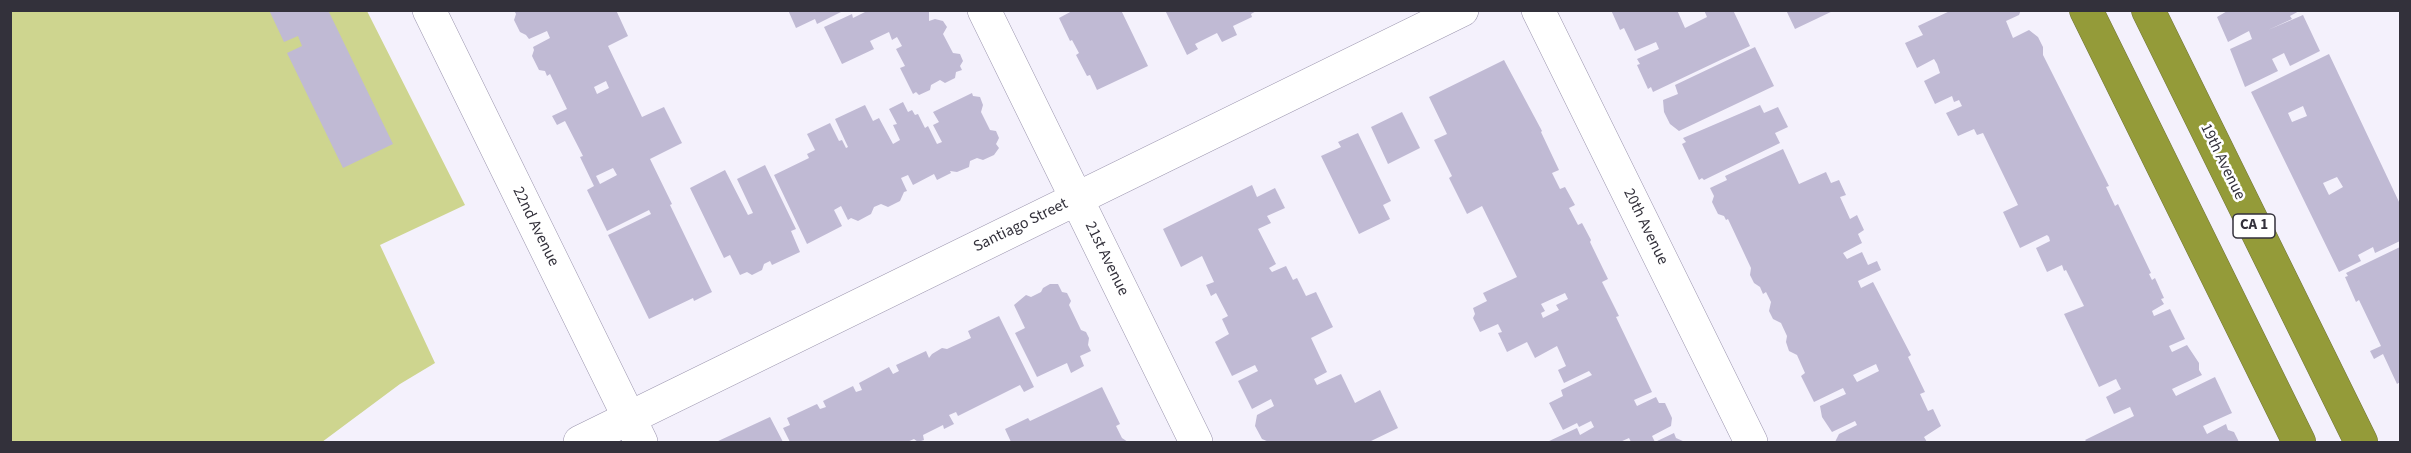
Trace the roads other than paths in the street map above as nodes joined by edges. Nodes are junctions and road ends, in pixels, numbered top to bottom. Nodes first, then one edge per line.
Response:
1 (429, 10) edge
2 (984, 10) edge
3 (1462, 10) edge
4 (1538, 10) edge
5 (2086, 10) edge
6 (2148, 10) edge
7 (1076, 198) junction
8 (635, 430) edge
9 (580, 442) edge
10 (1196, 442) edge
11 (1751, 442) edge
12 (2299, 442) edge
13 (2361, 442) edge

1 - 8 street, 22nd Avenue
2 - 7 street, 21st Avenue
3 - 7 street, Santiago Street
4 - 11 street, 20th Avenue
5 - 12 highway
6 - 13 highway, 19th Avenue / CA 1
7 - 8 street, Santiago Street
7 - 10 street, 21st Avenue
8 - 9 street, Santiago Street

